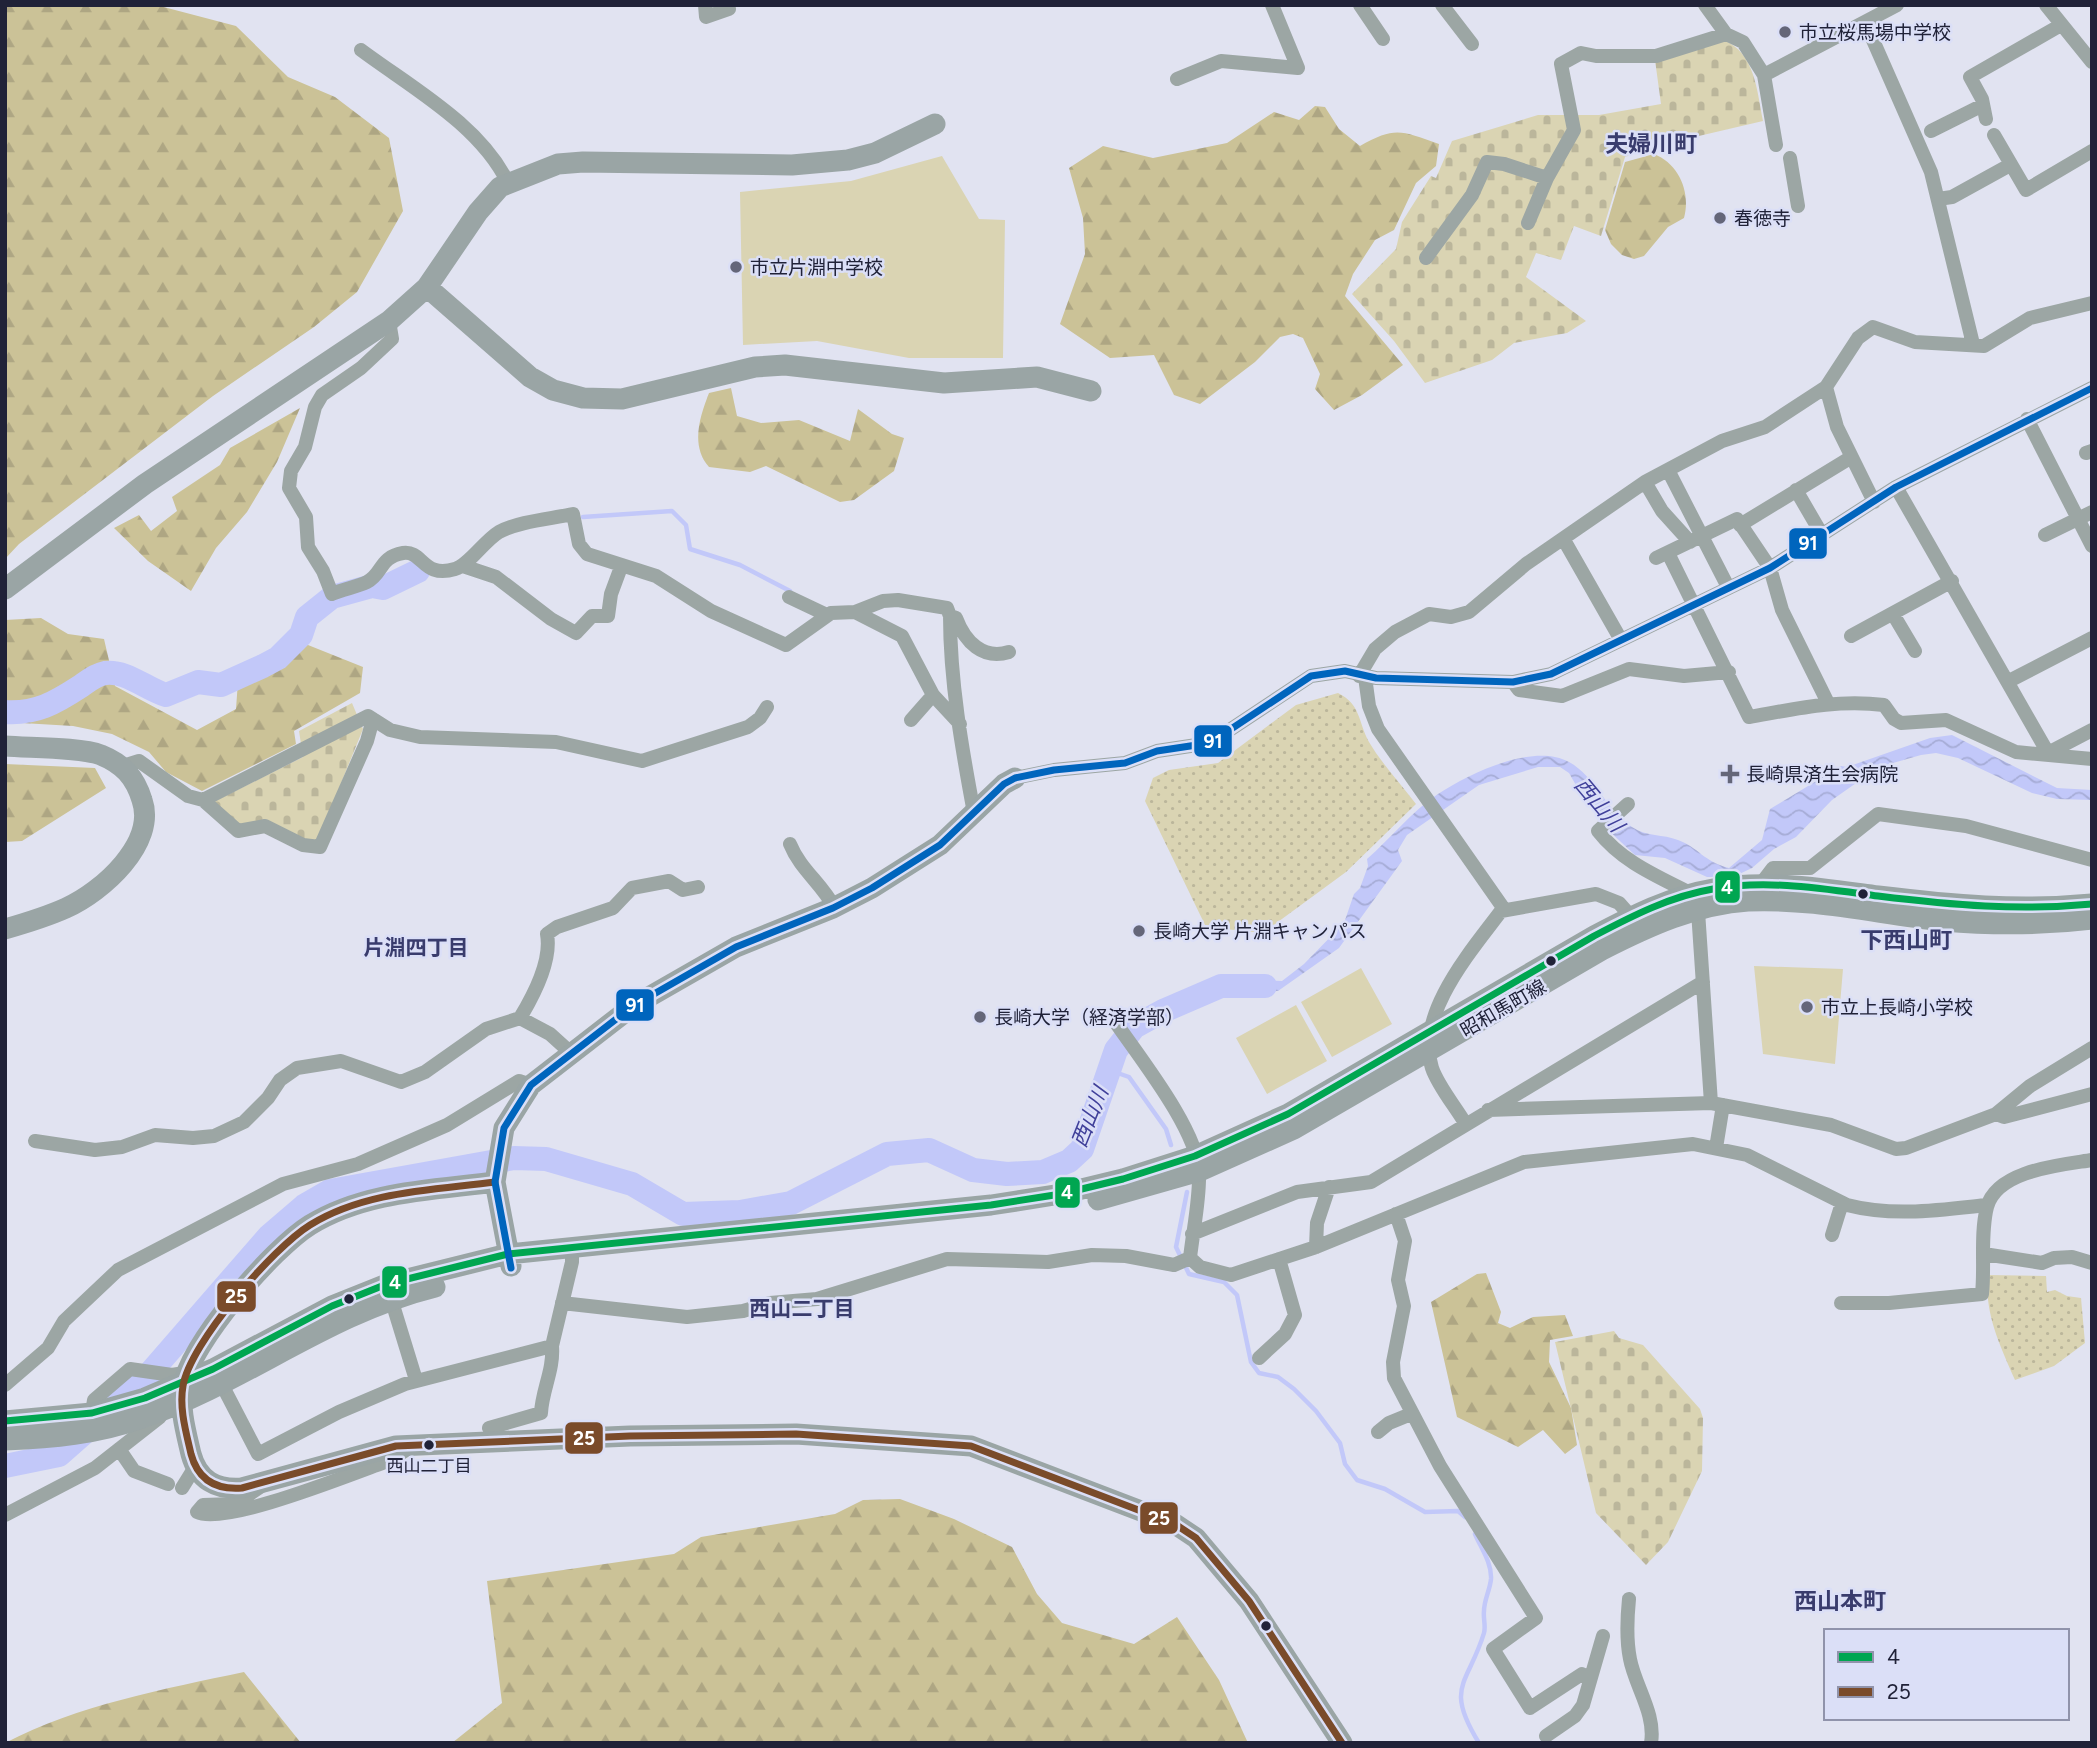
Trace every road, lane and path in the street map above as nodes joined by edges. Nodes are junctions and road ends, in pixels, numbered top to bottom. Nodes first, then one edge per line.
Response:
1 (705, 5) edge
2 (1272, 5) edge
3 (1360, 5) edge
4 (1442, 5) edge
5 (1705, 5) edge
6 (1897, 5) edge
7 (2046, 5) edge
8 (729, 9) dead end
9 (1865, 22) junction
10 (2062, 25) junction
11 (1726, 34) junction
12 (1383, 40) dead end
13 (1472, 44) dead end
14 (361, 50) dead end
15 (2092, 62) edge
16 (1764, 75) junction
17 (1177, 79) dead end
18 (935, 124) dead end
19 (1931, 131) dead end
20 (1994, 135) dead end
21 (1776, 145) dead end
22 (2092, 151) edge
23 (1790, 158) dead end
24 (2010, 165) junction
25 (1547, 178) junction
26 (508, 183) junction
27 (1938, 199) junction
28 (1798, 206) dead end
29 (1528, 223) dead end
30 (1426, 258) dead end
31 (428, 287) junction
32 (2092, 303) edge
33 (389, 321) junction
34 (1973, 344) junction
35 (1825, 387) junction
36 (2092, 388) edge
37 (1091, 391) dead end
38 (2027, 419) junction
39 (1850, 458) junction
40 (1669, 472) junction
41 (1645, 482) junction
42 (1896, 487) junction
43 (1796, 491) junction
44 (1874, 502) junction
45 (2085, 515) edge
46 (1740, 525) junction
47 (1821, 533) junction
48 (2045, 535) dead end
49 (1697, 539) junction
50 (1564, 540) junction
51 (2092, 545) edge
52 (463, 566) junction
53 (621, 567) junction
54 (1770, 568) junction
55 (1952, 581) junction
56 (1728, 587) junction
57 (5, 589) edge
58 (789, 597) dead end
59 (1695, 603) junction
60 (855, 612) junction
61 (1893, 614) junction
62 (827, 615) junction
63 (950, 616) junction
64 (1851, 636) dead end
65 (2092, 638) edge
66 (1621, 640) junction
67 (1915, 651) dead end
68 (1009, 652) dead end
69 (1728, 672) junction
70 (1362, 677) junction
71 (2009, 681) junction
72 (1513, 682) junction
73 (933, 695) junction
74 (1828, 703) junction
75 (767, 707) dead end
76 (373, 719) junction
77 (911, 720) dead end
78 (960, 724) junction
79 (2092, 730) edge
80 (5, 746) edge
81 (2048, 752) junction
82 (2092, 760) edge
83 (123, 766) junction
84 (1015, 778) joint
85 (203, 800) junction
86 (1628, 804) dead end
87 (974, 813) junction
88 (790, 844) dead end
89 (2092, 860) edge
90 (1760, 885) junction
91 (698, 887) dead end
92 (1695, 902) junction
93 (2092, 904) edge
94 (834, 907) junction
95 (1504, 909) junction
96 (2092, 919) edge
97 (1636, 923) junction
98 (5, 929) edge
99 (1703, 982) junction
100 (520, 1018) junction
101 (1116, 1023) dead end
102 (1430, 1040) junction
103 (2092, 1048) edge
104 (571, 1053) junction
105 (531, 1085) junction
106 (2092, 1094) edge
107 (1717, 1104) junction
108 (1488, 1110) junction
109 (1996, 1114) junction
110 (1465, 1123) junction
111 (35, 1141) dead end
112 (1716, 1148) junction
113 (2092, 1160) edge
114 (1197, 1164) junction
115 (495, 1182) junction
116 (1329, 1187) junction
117 (1842, 1203) junction
118 (1987, 1205) junction
119 (1396, 1214) junction
120 (1192, 1234) junction
121 (1832, 1235) dead end
122 (1316, 1247) junction
123 (1984, 1254) junction
124 (572, 1255) junction
125 (1187, 1259) junction
126 (1279, 1259) junction
127 (510, 1261) junction
128 (2092, 1263) edge
129 (389, 1292) junction
130 (562, 1303) junction
131 (1841, 1303) dead end
132 (552, 1346) junction
133 (1259, 1357) dead end
134 (217, 1376) junction
135 (416, 1380) junction
136 (178, 1383) junction
137 (5, 1385) edge
138 (92, 1413) junction
139 (1411, 1414) junction
140 (5, 1421) edge
141 (67, 1427) junction
142 (489, 1429) dead end
143 (1378, 1432) dead end
144 (5, 1440) edge
145 (413, 1445) junction
146 (119, 1450) junction
147 (195, 1467) junction
148 (267, 1482) junction
149 (168, 1484) dead end
150 (182, 1488) dead end
151 (5, 1515) edge
152 (1629, 1599) dead end
153 (1603, 1636) dead end
154 (1582, 1674) dead end
155 (1546, 1736) dead end
156 (1342, 1743) edge
157 (1651, 1743) edge

1 - 8 street
2 - 17 street
3 - 12 street
4 - 13 street
5 - 11 street
6 - 9 street
7 - 10 street
9 - 16 street
9 - 27 street
10 - 15 street
10 - 19 street
11 - 16 street
11 - 25 street
14 - 26 street
16 - 21 street
18 - 26 street
20 - 24 street
22 - 24 street
23 - 28 street
24 - 27 street
25 - 29 street
25 - 30 street
26 - 31 street
27 - 34 street
31 - 33 street
31 - 37 street
32 - 34 street
33 - 52 street
33 - 57 street
34 - 35 street
35 - 39 street
35 - 40 street
36 - 38 street
38 - 42 street
38 - 45 street
39 - 43 street
39 - 44 street
40 - 41 street
40 - 49 street
41 - 49 street
41 - 50 street
42 - 44 street
42 - 55 street
43 - 46 street
43 - 47 street
44 - 47 street
45 - 48 street
45 - 51 street
46 - 49 street
46 - 54 street
47 - 54 street
49 - 56 street
49 - 59 street
50 - 66 street
50 - 70 street
52 - 53 street
52 - 53 street
53 - 62 street
54 - 56 street
54 - 74 street
55 - 61 street
55 - 71 street
56 - 59 street
58 - 62 street
59 - 66 street
59 - 69 street
60 - 62 street
60 - 63 street
60 - 73 street
61 - 64 street
61 - 67 street
63 - 68 street
63 - 78 street
65 - 71 street
66 - 72 street
69 - 72 street
69 - 74 street
70 - 72 street
70 - 84 street
70 - 95 street
71 - 81 street
73 - 77 street
73 - 78 street
74 - 81 street
75 - 76 street
76 - 85 street
76 - 85 street
78 - 87 street
79 - 81 street
80 - 83 street
81 - 82 street
83 - 85 street
83 - 98 street
84 - 87 street
86 - 92 street
87 - 94 street
88 - 94 street
89 - 90 street
90 - 92 street, 昭和馬町線
90 - 93 street, 昭和馬町線
91 - 100 street
92 - 96 street, 昭和馬町線
92 - 97 street, 昭和馬町線
92 - 99 street
94 - 104 street
95 - 97 street
95 - 102 street
97 - 102 street, 昭和馬町線
99 - 107 street
99 - 108 street
100 - 104 street
100 - 111 street
101 - 114 street
102 - 110 street
102 - 114 street, 昭和馬町線
103 - 109 street
104 - 105 street
105 - 115 street
105 - 137 street
106 - 109 street
107 - 108 street
107 - 109 street
107 - 112 street
108 - 110 street
110 - 116 street
112 - 117 street
112 - 119 street
113 - 118 street
114 - 120 street
114 - 124 street, 昭和馬町線
115 - 127 street
115 - 136 street
116 - 120 street
116 - 122 street
117 - 118 street
117 - 121 street
118 - 123 street
119 - 122 street
119 - 139 street
120 - 125 street
122 - 126 street
123 - 128 street
123 - 131 street
124 - 127 street, 昭和馬町線
124 - 130 street
125 - 126 street
125 - 130 street
126 - 133 street
127 - 129 street, 昭和馬町線
129 - 134 street, 昭和馬町線
129 - 135 street
130 - 132 street
132 - 135 street
132 - 142 street
134 - 135 street
134 - 136 street, 昭和馬町線
134 - 136 street
136 - 138 street, 昭和馬町線
136 - 138 street
136 - 141 street, 昭和馬町線
136 - 146 street
136 - 147 street
138 - 141 street, 昭和馬町線
139 - 143 street
139 - 154 street
140 - 141 street, 昭和馬町線
141 - 144 street, 昭和馬町線
145 - 148 street
145 - 148 street
145 - 156 street
146 - 149 street
146 - 151 street
147 - 148 street
147 - 150 street
152 - 157 street
153 - 155 street

